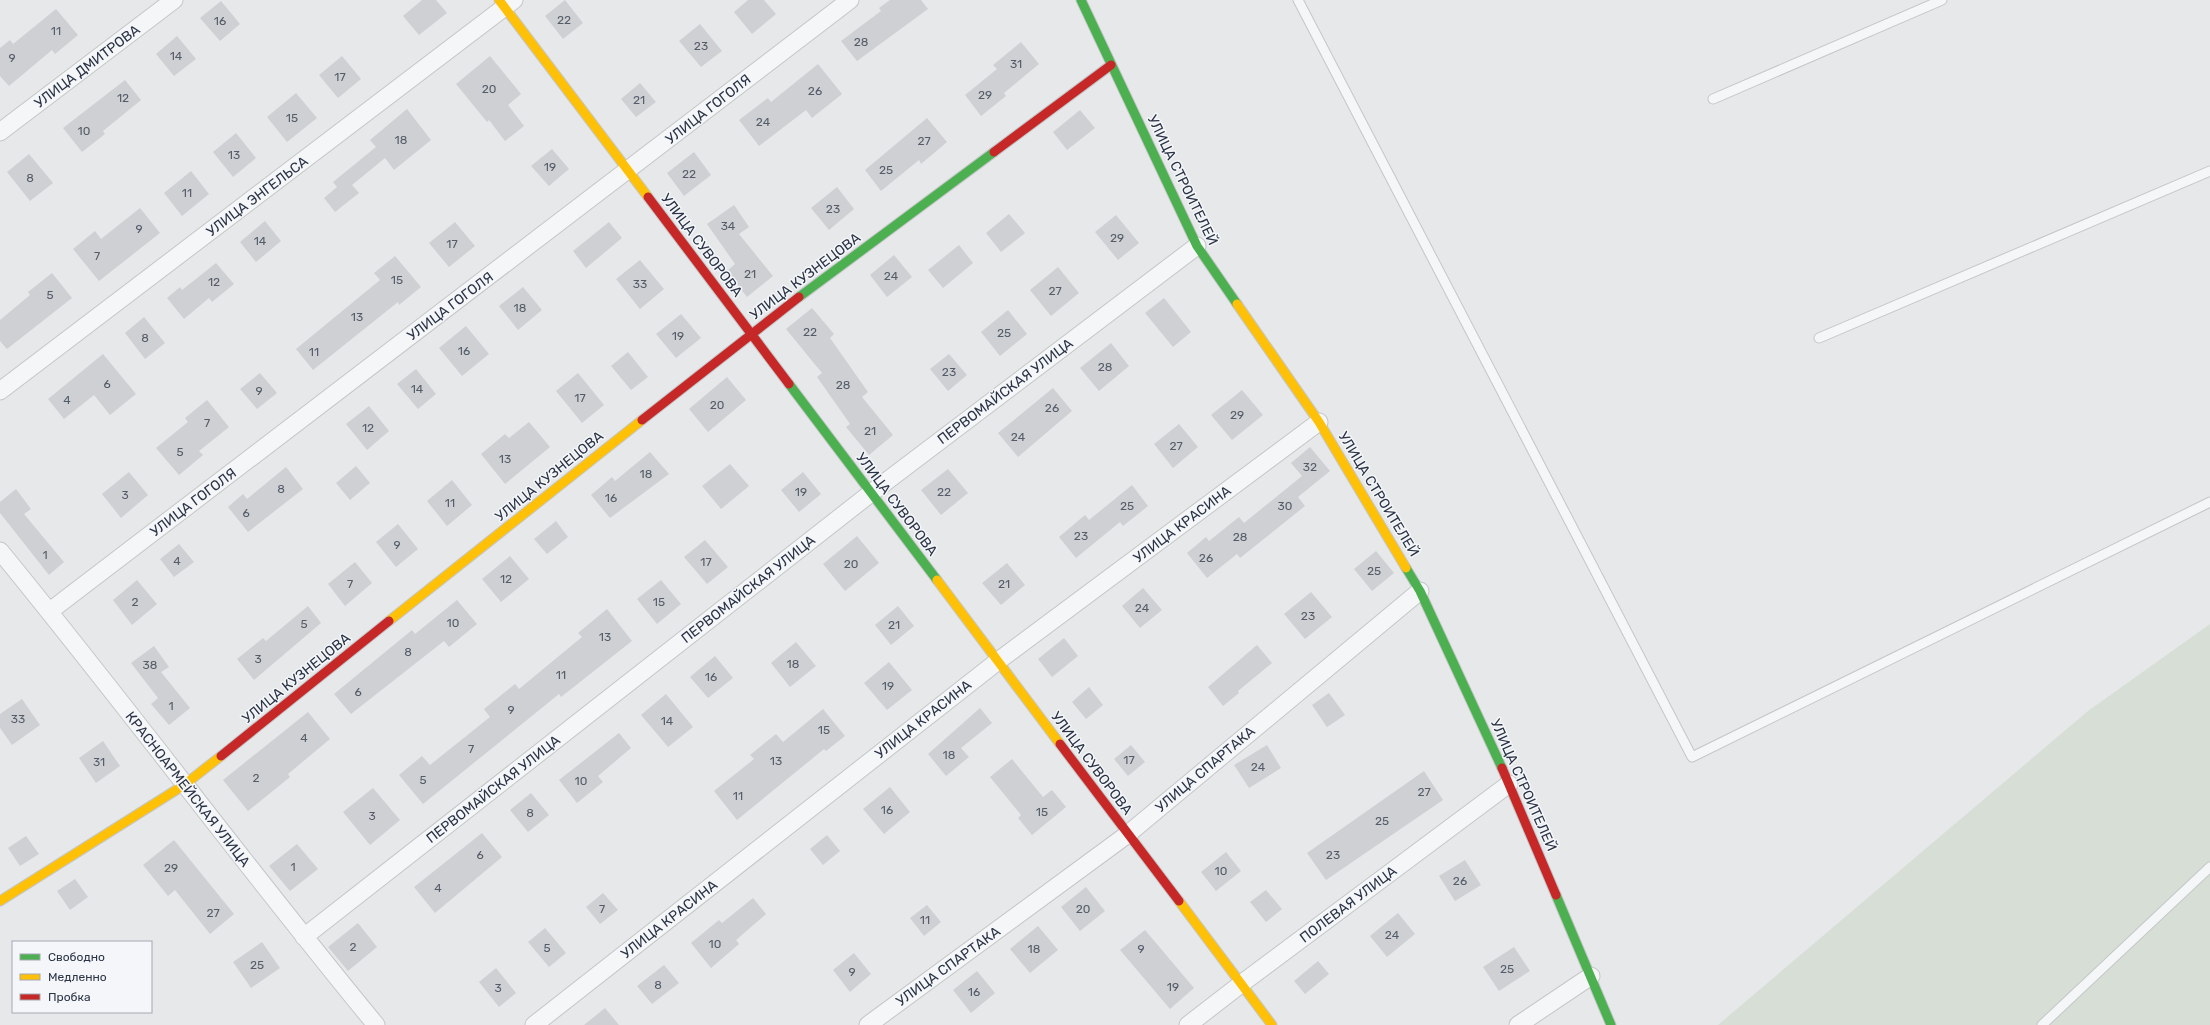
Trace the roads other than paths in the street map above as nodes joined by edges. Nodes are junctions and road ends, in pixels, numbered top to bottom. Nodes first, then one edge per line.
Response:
1 (174, 0) edge
2 (850, 0) edge
3 (1081, 0) edge
4 (1298, 0) edge
5 (1942, 0) edge
6 (506, 2) edge
7 (1111, 65) junction
8 (1713, 99) dead end
9 (0, 132) edge
10 (628, 171) junction
11 (2210, 171) edge
12 (1197, 246) junction
13 (751, 333) junction
14 (1819, 338) dead end
15 (0, 391) edge
16 (1319, 422) junction
17 (871, 493) junction
18 (2210, 502) edge
19 (0, 551) edge
20 (1420, 591) junction
21 (50, 611) junction
22 (998, 661) junction
23 (1509, 784) junction
24 (184, 785) junction
25 (1128, 834) junction
26 (2210, 867) edge
27 (0, 901) edge
28 (304, 937) junction
29 (1591, 976) junction
30 (1241, 984) junction
31 (376, 1025) edge
32 (534, 1025) edge
33 (868, 1025) edge
34 (1188, 1025) edge
35 (1272, 1025) edge
36 (1518, 1025) edge
37 (1611, 1025) edge
38 (2042, 1025) edge

1 - 9 street, УЛИЦА ДМИТРОВА
2 - 10 street, УЛИЦА ГОГОЛЯ
3 - 7 street, УЛИЦА СТРОИТЕЛЕЙ
4 - 18 lane
5 - 8 lane
6 - 10 street, УЛИЦА СУВОРОВА
6 - 15 street, УЛИЦА ЭНГЕЛЬСА
7 - 12 street, УЛИЦА СТРОИТЕЛЕЙ
7 - 13 street, УЛИЦА КУЗНЕЦОВА
10 - 13 street, УЛИЦА СУВОРОВА
10 - 21 street, УЛИЦА ГОГОЛЯ
11 - 14 lane
12 - 16 street, УЛИЦА СТРОИТЕЛЕЙ
12 - 17 street, ПЕРВОМАЙСКАЯ УЛИЦА
13 - 17 street, УЛИЦА СУВОРОВА
13 - 24 street, УЛИЦА КУЗНЕЦОВА
16 - 20 street, УЛИЦА СТРОИТЕЛЕЙ
16 - 22 street, УЛИЦА КРАСИНА
17 - 22 street, УЛИЦА СУВОРОВА
17 - 28 street, ПЕРВОМАЙСКАЯ УЛИЦА
19 - 21 street, КРАСНОАРМЕЙСКАЯ УЛИЦА
20 - 23 street, УЛИЦА СТРОИТЕЛЕЙ
20 - 25 street, УЛИЦА СПАРТАКА
21 - 24 street, КРАСНОАРМЕЙСКАЯ УЛИЦА
22 - 25 street, УЛИЦА СУВОРОВА
22 - 32 street, УЛИЦА КРАСИНА
23 - 29 street, УЛИЦА СТРОИТЕЛЕЙ
23 - 30 street, ПОЛЕВАЯ УЛИЦА
24 - 27 street, УЛИЦА КУЗНЕЦОВА
24 - 28 street, КРАСНОАРМЕЙСКАЯ УЛИЦА
25 - 30 street, УЛИЦА СУВОРОВА
25 - 33 street, УЛИЦА СПАРТАКА
26 - 38 lane
28 - 31 street, КРАСНОАРМЕЙСКАЯ УЛИЦА
29 - 36 street
29 - 37 street, УЛИЦА СТРОИТЕЛЕЙ
30 - 34 street, ПОЛЕВАЯ УЛИЦА
30 - 35 street, УЛИЦА СУВОРОВА

